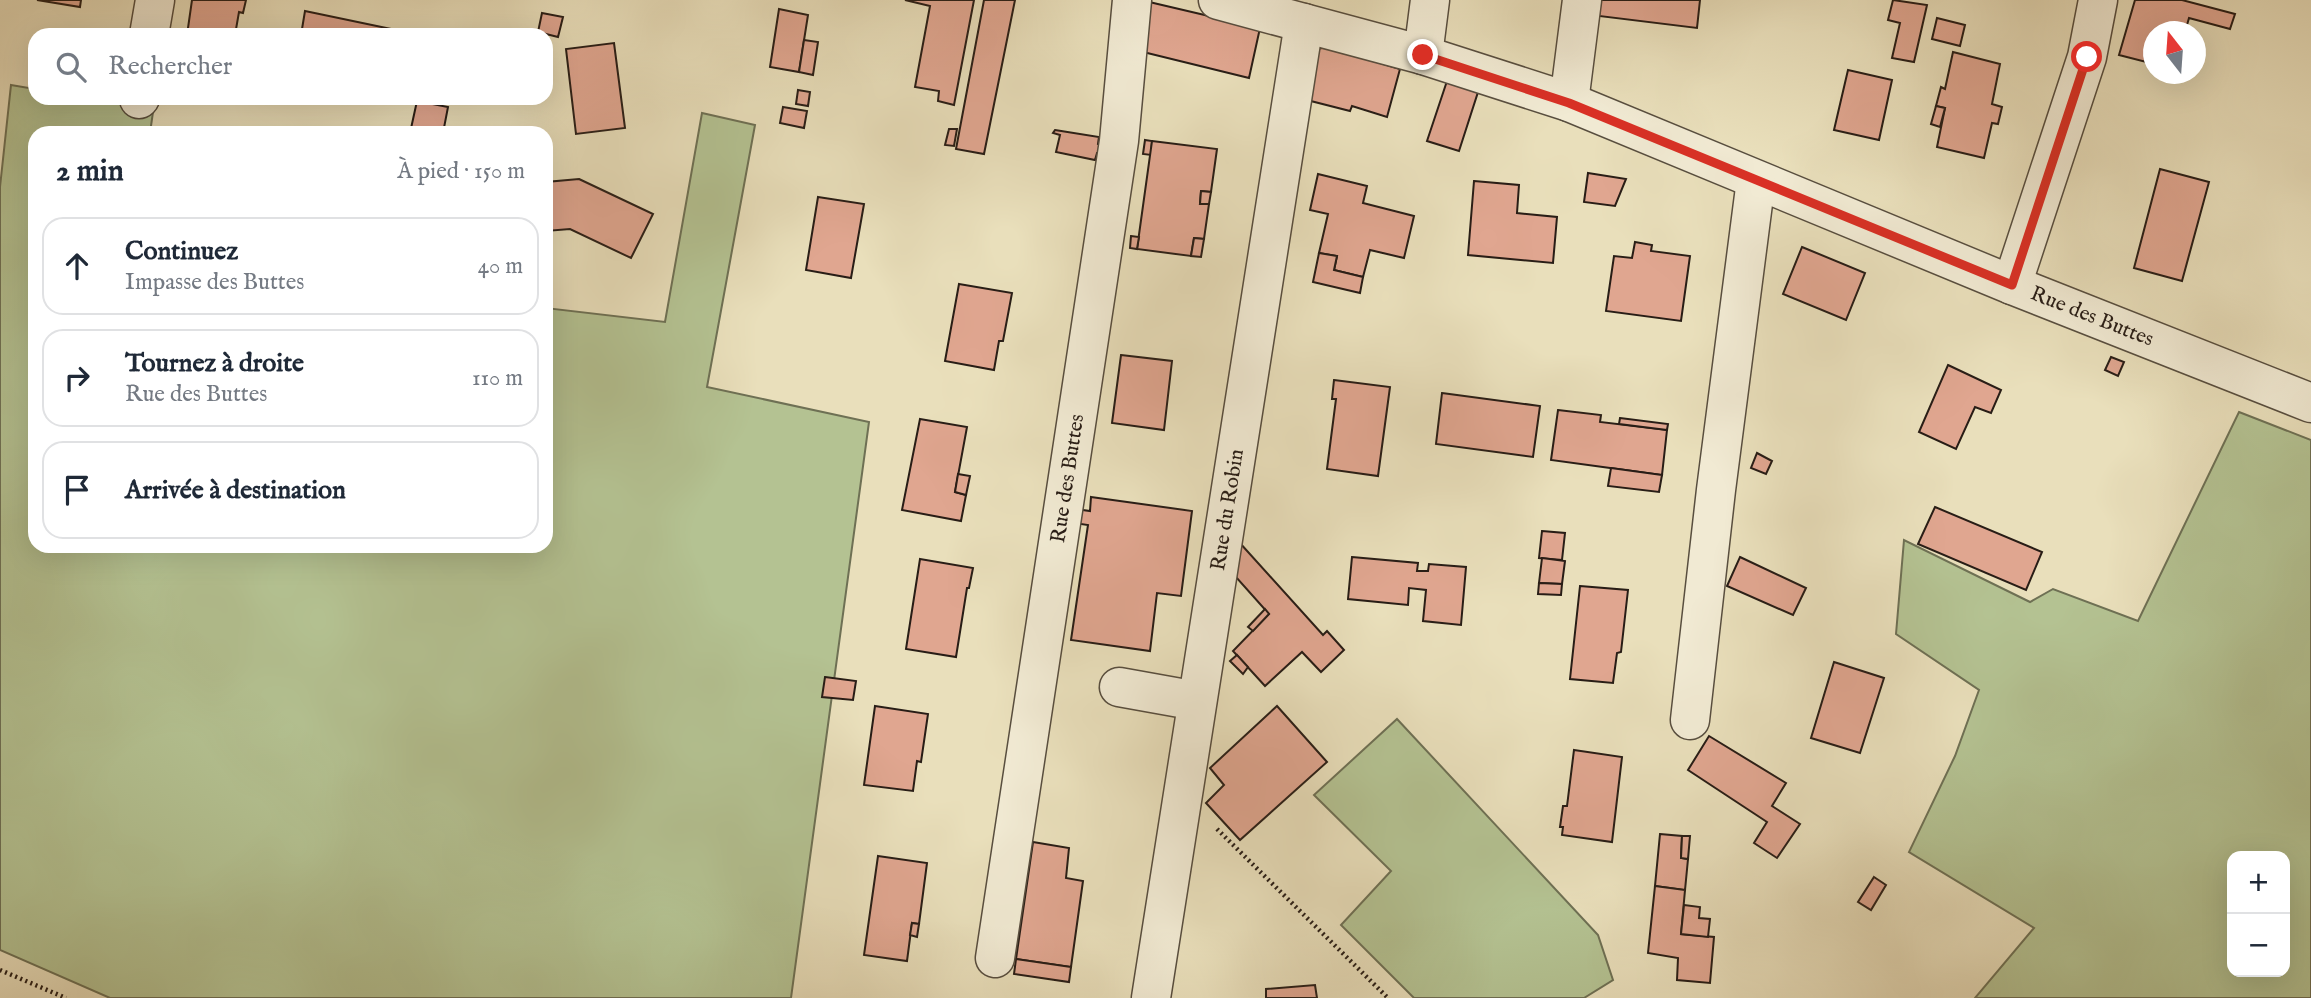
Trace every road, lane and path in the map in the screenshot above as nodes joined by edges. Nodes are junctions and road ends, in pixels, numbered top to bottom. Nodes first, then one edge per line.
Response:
1 (155, 0) edge
2 (1132, 0) edge
3 (1218, 0) edge
4 (1430, 0) edge
5 (1582, 0) edge
6 (2098, 0) edge
7 (1304, 23) junction
8 (150, 28) edge
9 (1423, 55) junction
10 (1569, 103) junction
11 (1756, 180) junction
12 (2012, 285) junction
13 (2311, 403) edge
14 (1119, 687) dead end
15 (1197, 701) junction
16 (1689, 720) dead end
17 (1182, 795) junction
18 (995, 958) dead end
19 (0, 970) edge
20 (66, 998) edge
21 (1151, 998) edge
22 (1388, 998) edge

1 - 8 street
2 - 18 street, Rue des Buttes
3 - 7 street, Rue des Buttes
4 - 9 street
5 - 10 street
6 - 12 street
7 - 9 street, Rue des Buttes
7 - 15 street, Rue du Robin
9 - 10 street, Rue des Buttes
10 - 11 street, Rue des Buttes
11 - 12 street, Rue des Buttes
11 - 16 street
12 - 13 street, Rue des Buttes
14 - 15 street
15 - 17 street, Rue du Robin
17 - 21 street, Rue du Robin
17 - 22 path
19 - 20 path

